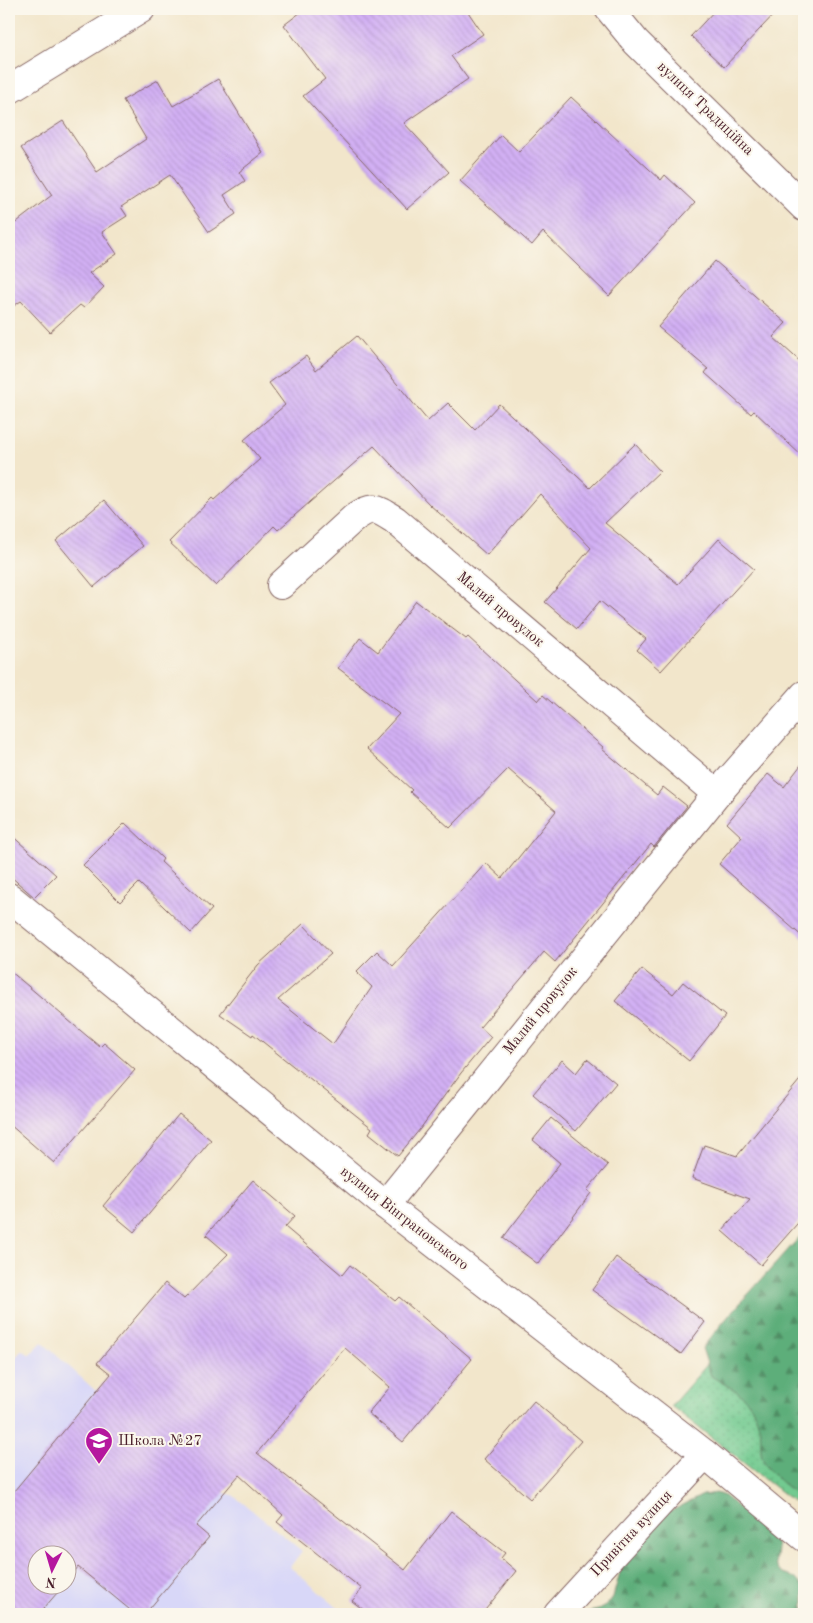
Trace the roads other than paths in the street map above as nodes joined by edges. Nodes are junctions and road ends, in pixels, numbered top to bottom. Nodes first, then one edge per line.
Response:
1 (141, 9) edge
2 (609, 9) edge
3 (9, 90) edge
4 (804, 207) edge
5 (281, 585) dead end
6 (804, 695) edge
7 (717, 794) junction
8 (9, 897) edge
9 (385, 1205) junction
10 (705, 1454) junction
11 (804, 1536) edge
12 (558, 1614) edge

1 - 3 street
2 - 4 street, вулиця Традиційна
5 - 7 street, Малий провулок
6 - 7 street, Малий провулок
7 - 9 street, Малий провулок
8 - 9 street, вулиця Вінграновського
9 - 10 street, вулиця Вінграновського
10 - 11 street, вулиця Вінграновського
10 - 12 street, Привітна вулиця

